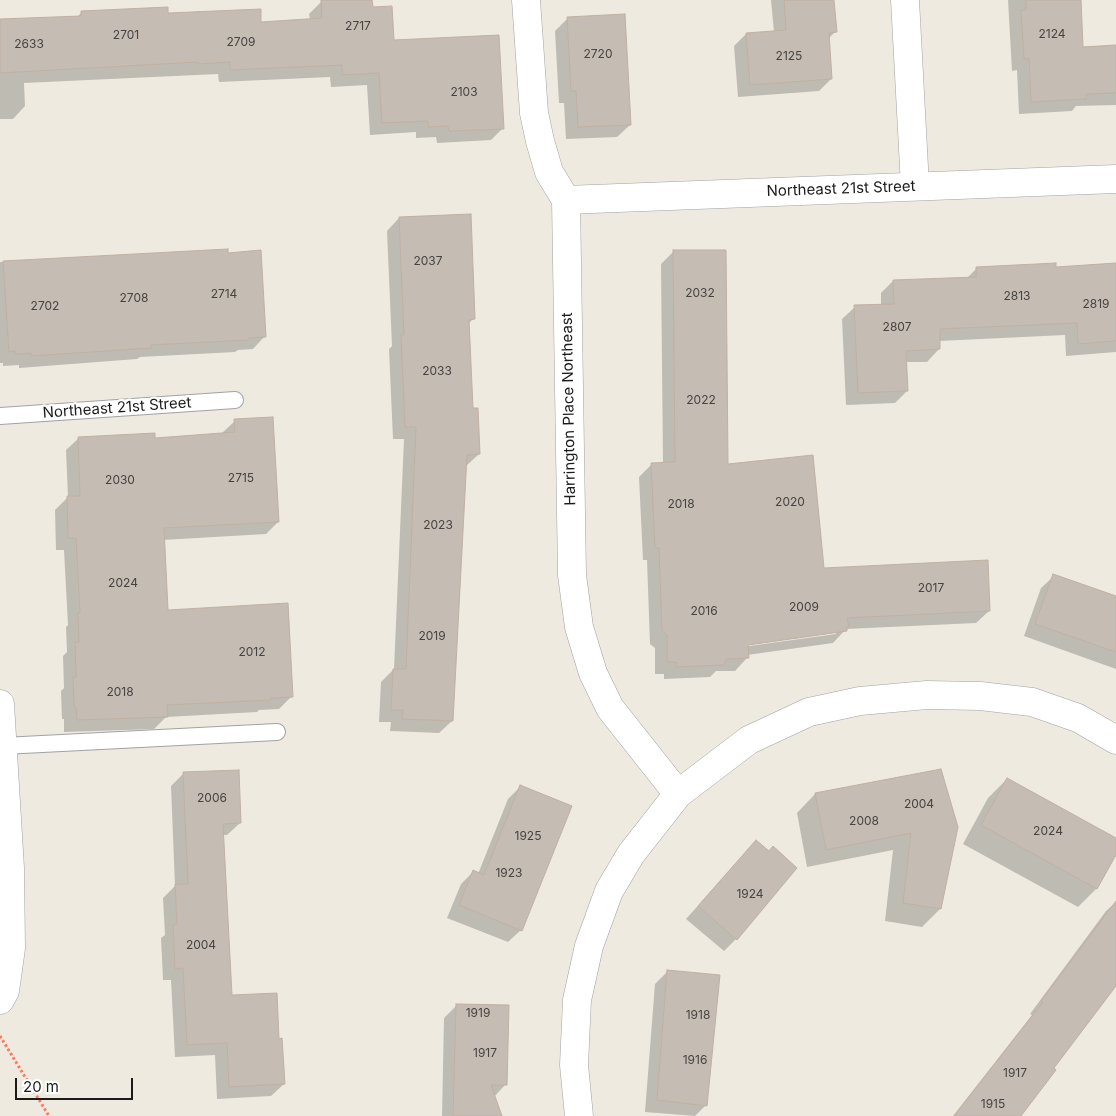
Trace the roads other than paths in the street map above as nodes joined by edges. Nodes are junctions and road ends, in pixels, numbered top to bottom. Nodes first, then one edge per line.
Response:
1 (526, 0) edge
2 (905, 0) edge
3 (1116, 179) edge
4 (915, 186) junction
5 (566, 200) junction
6 (235, 400) dead end
7 (0, 416) edge
8 (0, 704) edge
9 (277, 732) dead end
10 (1116, 740) edge
11 (3, 746) junction
12 (678, 794) junction
13 (0, 1000) edge
14 (579, 1116) edge

1 - 5 street
2 - 4 street
3 - 4 street, Northeast 21st Street
4 - 5 street, Northeast 21st Street
5 - 12 street, Harrington Place Northeast
6 - 7 lane, Northeast 21st Street
8 - 11 street
9 - 11 lane
10 - 12 street
11 - 13 street
12 - 14 street

